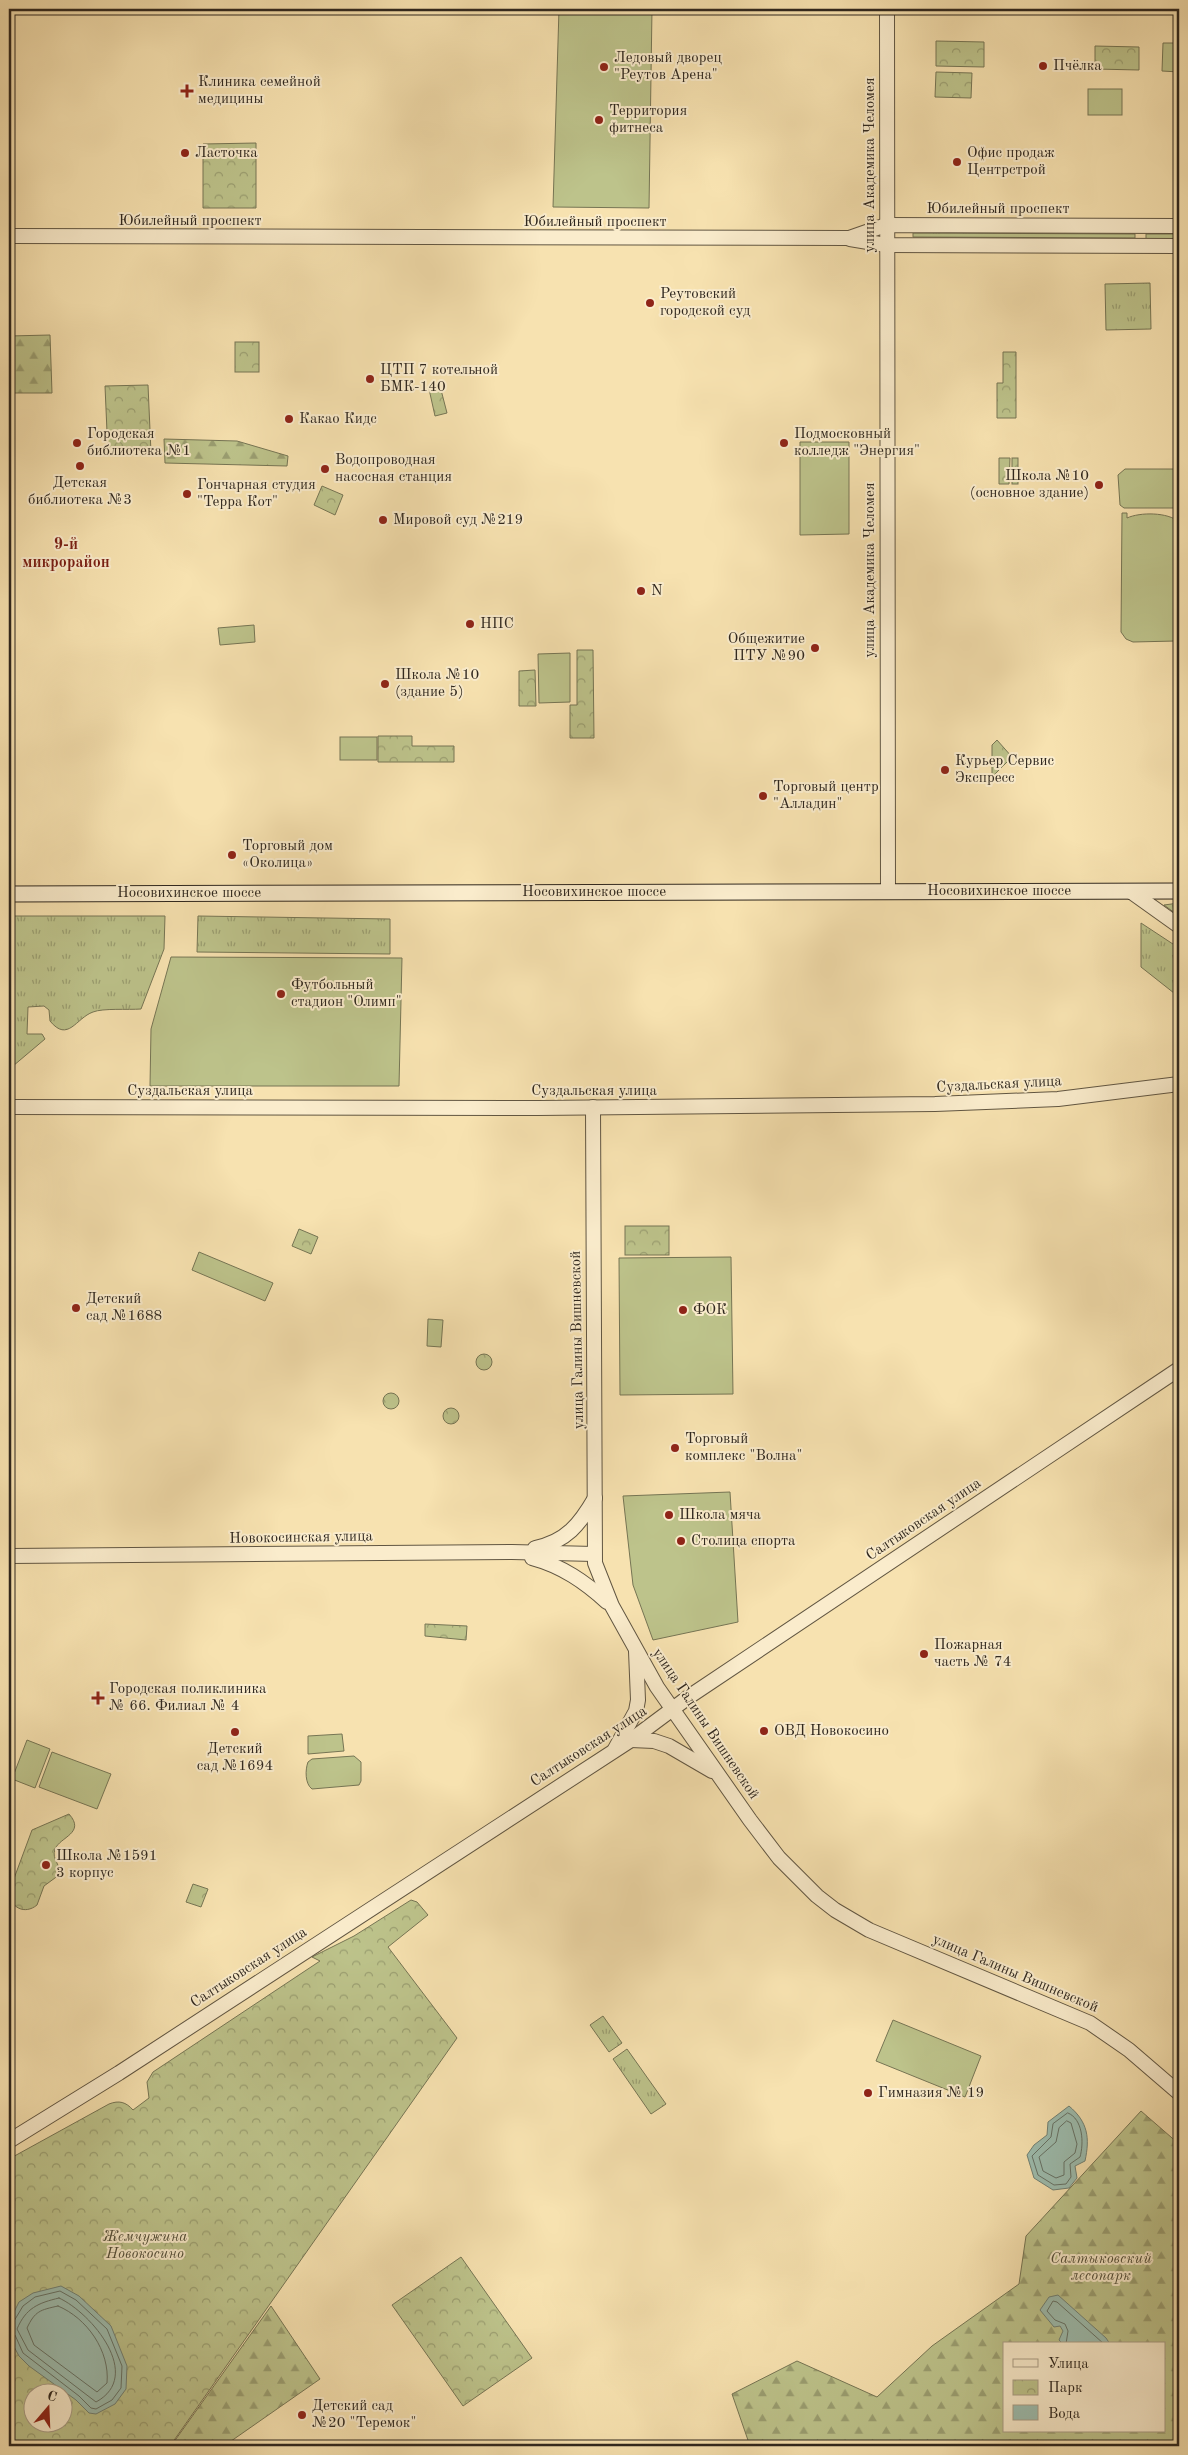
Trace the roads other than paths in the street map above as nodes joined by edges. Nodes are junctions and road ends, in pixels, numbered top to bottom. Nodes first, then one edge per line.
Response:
1 (887, 9) edge
2 (886, 225) junction
3 (1179, 226) edge
4 (9, 236) edge
5 (849, 238) junction
6 (886, 245) junction
7 (1179, 246) edge
8 (1130, 891) junction
9 (1179, 891) edge
10 (888, 892) junction
11 (9, 894) edge
12 (1179, 926) edge
13 (1179, 1084) edge
14 (9, 1107) edge
15 (593, 1107) junction
16 (1179, 1368) edge
17 (596, 1497) junction
18 (512, 1552) junction
19 (594, 1554) junction
20 (9, 1556) edge
21 (612, 1606) junction
22 (636, 1648) junction
23 (673, 1709) junction
24 (631, 1740) junction
25 (614, 1751) junction
26 (717, 1774) junction
27 (1179, 2093) edge
28 (9, 2141) edge

1 - 2 street, улица Академика Челомея
2 - 3 street, Юбилейный проспект
2 - 5 street, Юбилейный проспект
2 - 6 street, улица Академика Челомея
4 - 5 street, Юбилейный проспект
5 - 6 street
6 - 7 street
6 - 10 street, улица Академика Челомея
8 - 9 main road, Носовихинское шоссе
8 - 10 main road, Носовихинское шоссе
8 - 12 street
10 - 11 main road, Носовихинское шоссе
13 - 15 street, Суздальская улица
14 - 15 street, Суздальская улица
15 - 17 street, улица Галины Вишневской
16 - 23 street, Салтыковская улица
17 - 18 street
17 - 19 street, улица Галины Вишневской
18 - 19 street, Новокосинская улица
18 - 20 street, Новокосинская улица
18 - 21 street
19 - 21 street, улица Галины Вишневской
21 - 22 street, улица Галины Вишневской
22 - 23 street, улица Галины Вишневской
22 - 25 street
23 - 24 street, Салтыковская улица
23 - 26 street, улица Галины Вишневской
24 - 25 street, Салтыковская улица
24 - 26 street
25 - 28 street, Салтыковская улица
26 - 27 street, улица Галины Вишневской

